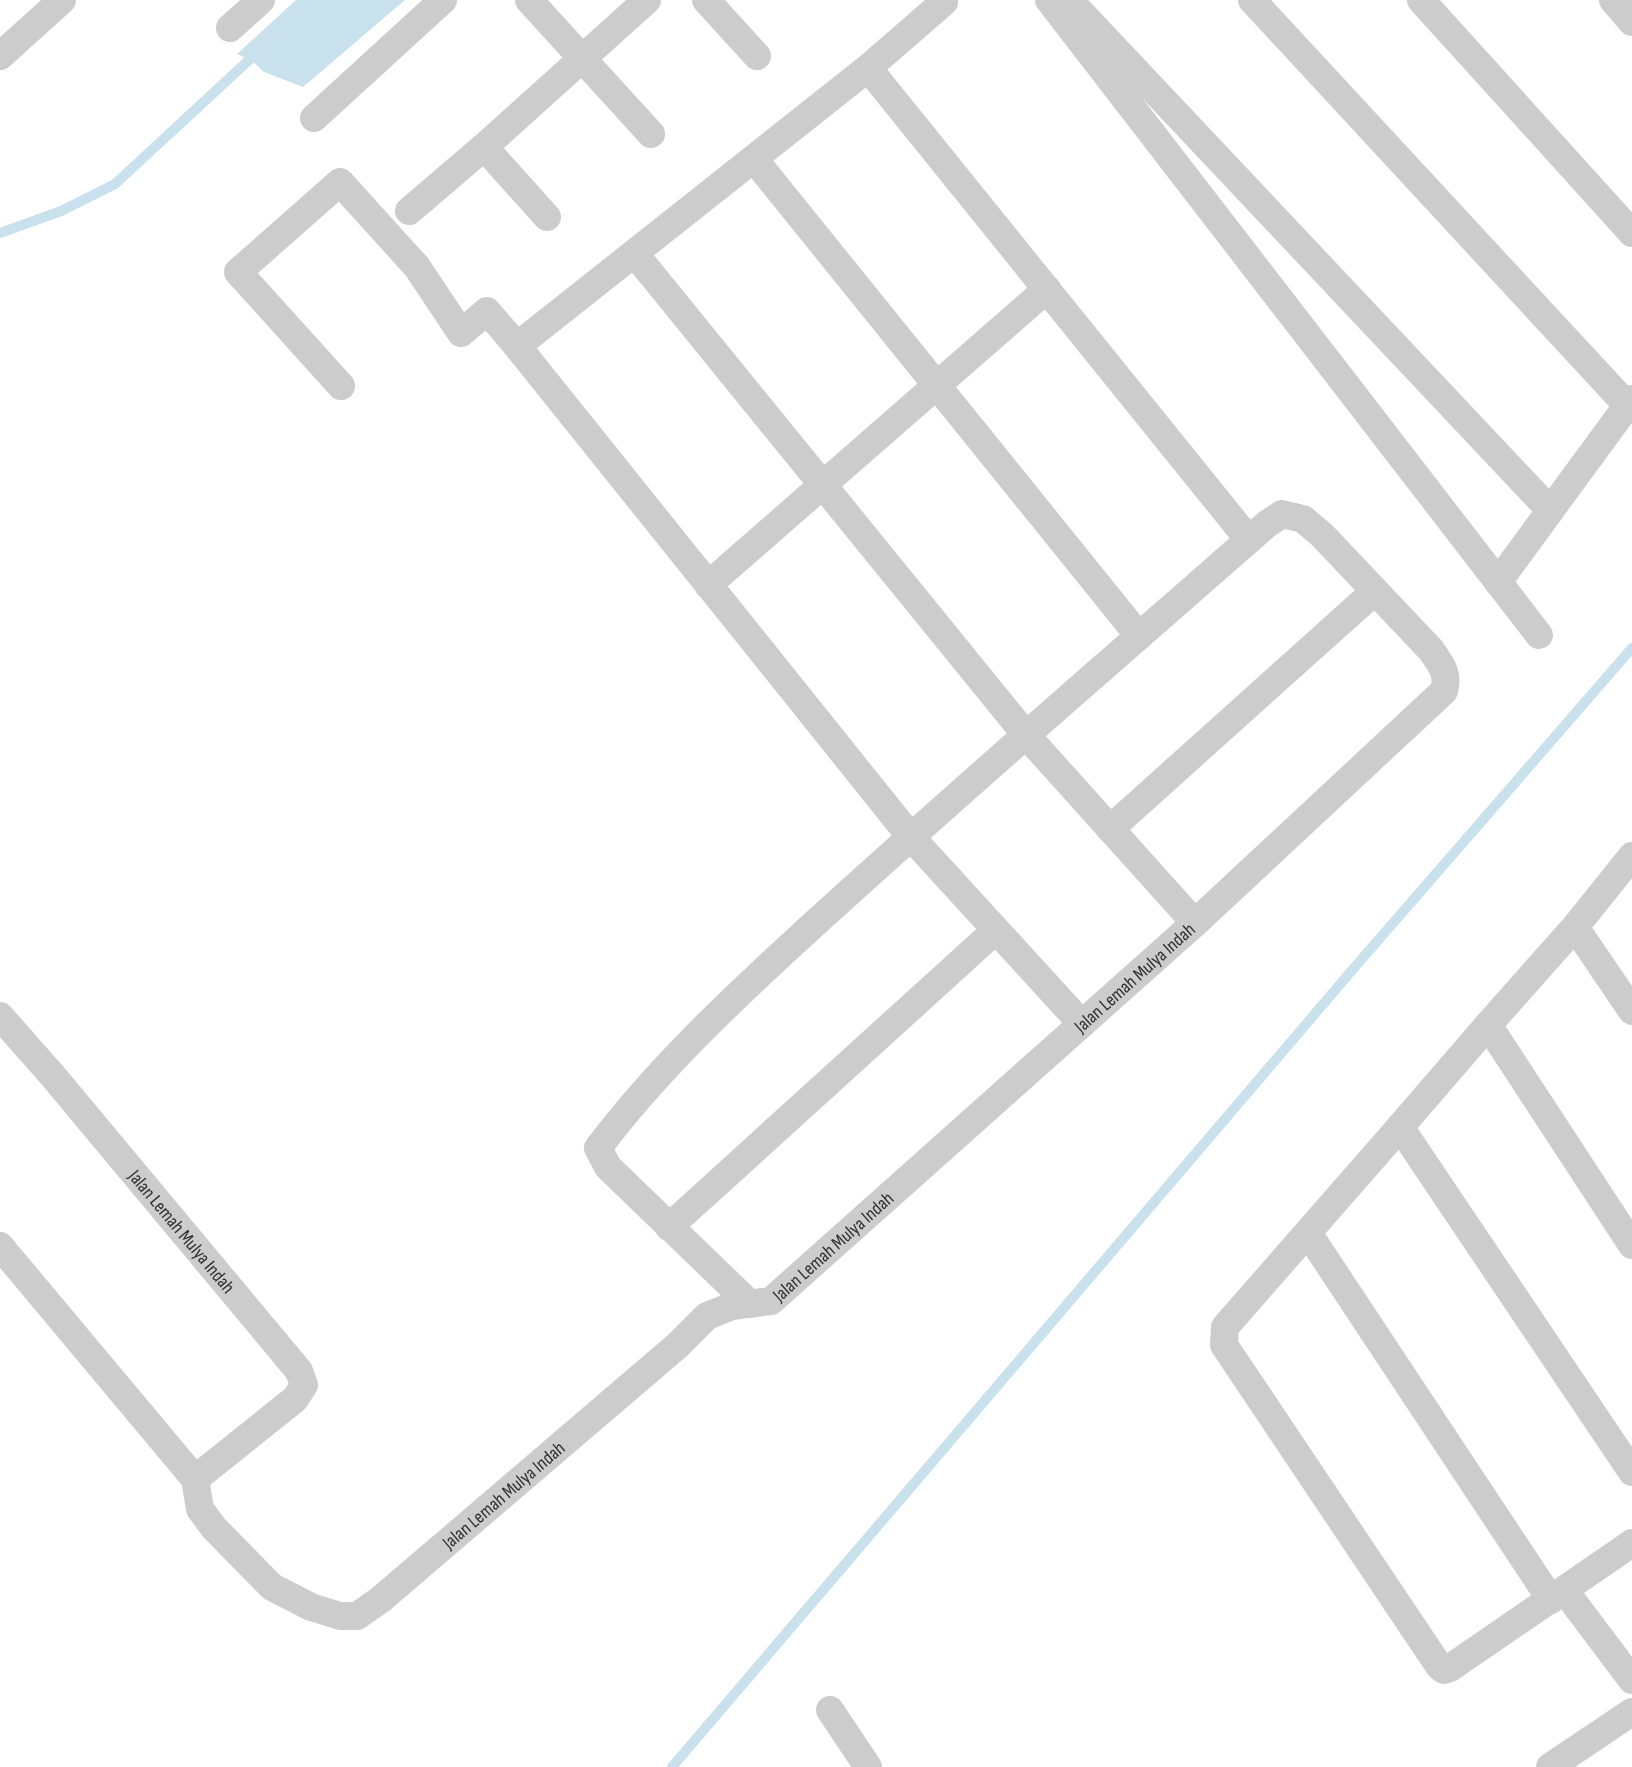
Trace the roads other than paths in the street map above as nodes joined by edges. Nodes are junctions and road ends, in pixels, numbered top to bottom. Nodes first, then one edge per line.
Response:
1 (62, 0) edge
2 (261, 0) edge
3 (443, 0) edge
4 (530, 0) edge
5 (647, 0) edge
6 (706, 0) edge
7 (1049, 0) edge
8 (1069, 0) edge
9 (1252, 0) edge
10 (1421, 0) edge
11 (1612, 0) edge
12 (944, 2) dead end
13 (1632, 22) edge
14 (230, 28) dead end
15 (0, 56) edge
16 (757, 56) dead end
17 (582, 58) junction
18 (868, 68) junction
19 (314, 118) dead end
20 (652, 134) dead end
21 (484, 147) junction
22 (754, 159) junction
23 (409, 211) dead end
24 (547, 217) dead end
25 (1632, 233) edge
26 (635, 254) junction
27 (1047, 289) junction
28 (518, 346) junction
29 (936, 384) junction
30 (341, 386) dead end
31 (1629, 401) edge
32 (822, 484) junction
33 (1550, 510) junction
34 (1249, 540) junction
35 (1498, 582) junction
36 (708, 585) junction
37 (1375, 591) junction
38 (1539, 635) dead end
39 (1139, 636) junction
40 (1026, 735) junction
41 (1110, 828) junction
42 (910, 836) junction
43 (1632, 856) edge
44 (1195, 923) junction
45 (1575, 927) junction
46 (996, 930) junction
47 (1632, 1011) edge
48 (0, 1016) edge
49 (1082, 1024) junction
50 (1488, 1025) junction
51 (1400, 1127) junction
52 (669, 1227) junction
53 (1308, 1232) junction
54 (1632, 1245) edge
55 (0, 1246) edge
56 (750, 1304) junction
57 (1632, 1472) edge
58 (194, 1479) junction
59 (1632, 1543) edge
60 (1558, 1595) junction
61 (1632, 1680) edge
62 (830, 1710) dead end
63 (1632, 1712) edge
64 (868, 1767) edge
65 (1550, 1767) edge

1 - 15 street
2 - 14 street
3 - 19 street
4 - 17 street
5 - 17 street
6 - 16 street
7 - 35 street
8 - 33 street
9 - 31 street
10 - 25 street
11 - 13 street
12 - 18 street
17 - 20 street
17 - 21 street
18 - 22 street
18 - 27 street
21 - 23 street
21 - 24 street
22 - 26 street
22 - 29 street
26 - 28 street
26 - 32 street
27 - 29 street
27 - 34 street
28 - 30 street
28 - 36 street
29 - 32 street
29 - 39 street
31 - 33 street
32 - 36 street
32 - 40 street
33 - 35 street
34 - 37 street, Jalan Lemah Mulya Indah
34 - 39 street
35 - 38 street
36 - 42 street
37 - 41 street
37 - 44 street, Jalan Lemah Mulya Indah
39 - 40 street
40 - 41 street
40 - 42 street
41 - 44 street
42 - 46 street
42 - 52 street
43 - 45 street
44 - 49 street, Jalan Lemah Mulya Indah
45 - 47 street
45 - 50 street
46 - 49 street
46 - 52 street
48 - 58 street, Jalan Lemah Mulya Indah
49 - 56 street, Jalan Lemah Mulya Indah
50 - 51 street
50 - 54 street
51 - 53 street
51 - 57 street
52 - 56 street
53 - 60 street
53 - 60 street
55 - 58 street, Jalan Lemah Mulya Indah
56 - 58 street, Jalan Lemah Mulya Indah
59 - 60 street
60 - 61 street
62 - 64 street
63 - 65 street

